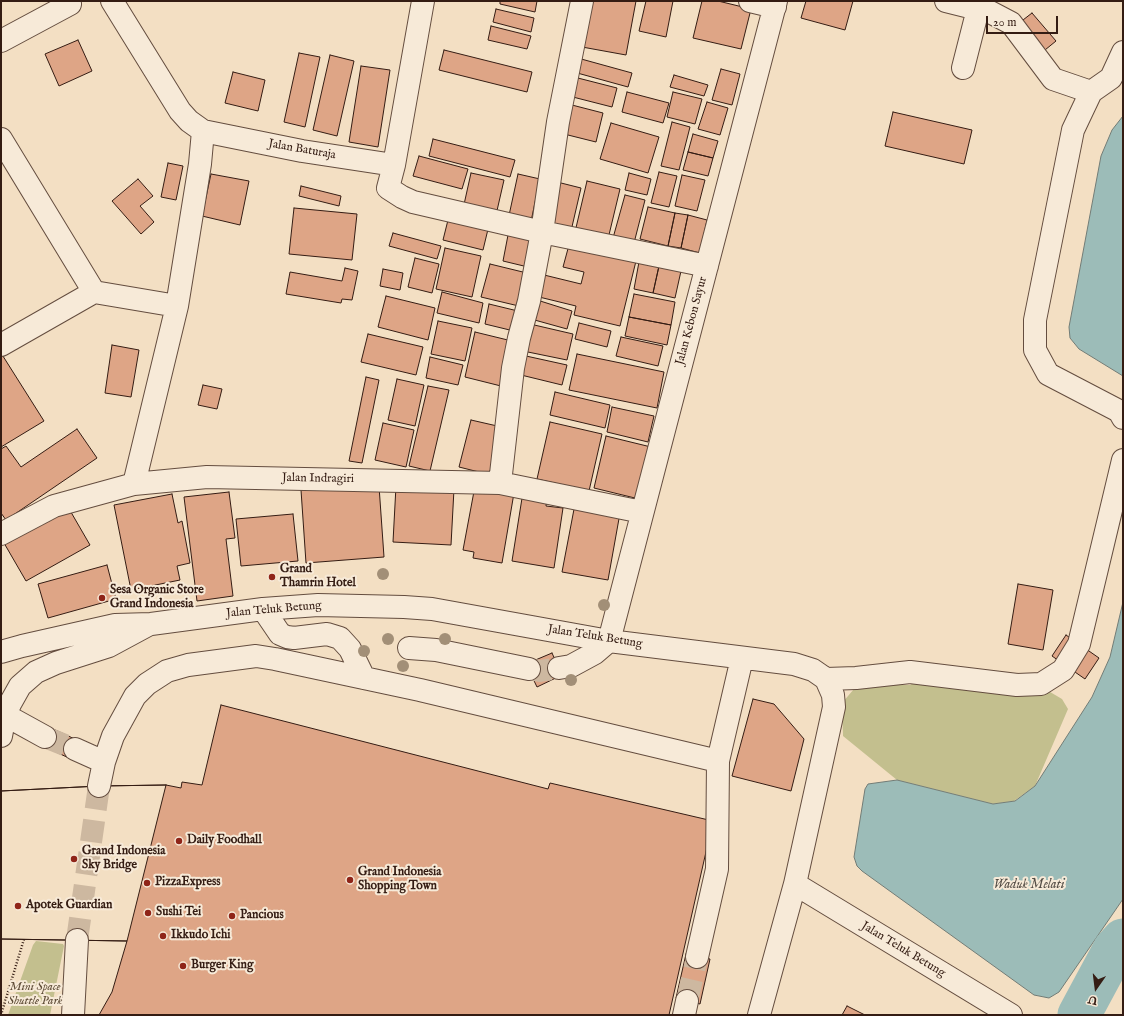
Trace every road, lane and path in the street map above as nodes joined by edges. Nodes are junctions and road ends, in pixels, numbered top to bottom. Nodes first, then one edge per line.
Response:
1 (68, 1) edge
2 (112, 1) edge
3 (423, 1) edge
4 (582, 1) edge
5 (750, 1) edge
6 (946, 1) edge
7 (776, 4) edge
8 (978, 9) junction
9 (1, 41) edge
10 (1123, 52) edge
11 (963, 68) dead end
12 (1091, 92) junction
13 (203, 131) junction
14 (1, 138) edge
15 (394, 166) junction
16 (542, 232) junction
17 (706, 266) junction
18 (94, 292) junction
19 (177, 306) junction
20 (1, 345) edge
21 (1123, 418) edge
22 (1123, 460) edge
23 (500, 483) junction
24 (134, 484) junction
25 (642, 512) junction
26 (1, 534) edge
27 (263, 609) junction
28 (151, 624) junction
29 (609, 641) junction
30 (410, 648) dead end
31 (1, 652) edge
32 (742, 658) junction
33 (559, 668) tunnel mouth
34 (529, 670) tunnel mouth
35 (364, 678) junction
36 (826, 679) junction
37 (3, 725) edge
38 (45, 737) tunnel mouth
39 (75, 750) tunnel mouth
40 (718, 761) junction
41 (104, 762) junction
42 (99, 786) tunnel mouth
43 (795, 884) junction
44 (24, 939) dead end
45 (77, 940) tunnel mouth
46 (697, 957) tunnel mouth
47 (1, 1015) edge
48 (73, 1015) edge
49 (759, 1015) edge
50 (1011, 1015) edge

1 - 9 street
2 - 13 street, Jalan Baturaja
3 - 15 street
4 - 16 street
5 - 7 street
6 - 8 street
7 - 17 street, Jalan Kebon Sayur
8 - 11 street
8 - 12 street
10 - 12 street
12 - 21 street
13 - 15 street, Jalan Baturaja
13 - 19 street
14 - 18 street
15 - 16 street
16 - 17 street
16 - 23 street
17 - 25 street, Jalan Kebon Sayur
18 - 19 street
18 - 20 street
19 - 24 street
22 - 36 street
23 - 24 street, Jalan Indragiri
23 - 25 street, Jalan Indragiri
24 - 26 street, Jalan Indragiri
25 - 29 street, Jalan Kebon Sayur
27 - 28 street, Jalan Teluk Betung
27 - 29 street, Jalan Teluk Betung
27 - 35 street
28 - 31 street, Jalan Teluk Betung
28 - 37 street, Jalan Teluk Betung
29 - 32 street, Jalan Teluk Betung
29 - 33 street
30 - 34 street
32 - 36 street, Jalan Teluk Betung
32 - 40 street
35 - 40 street
35 - 41 street
36 - 43 street
37 - 38 street
39 - 41 street
40 - 46 street
41 - 42 street
43 - 49 street
43 - 50 street, Jalan Teluk Betung
44 - 47 path
45 - 48 street

